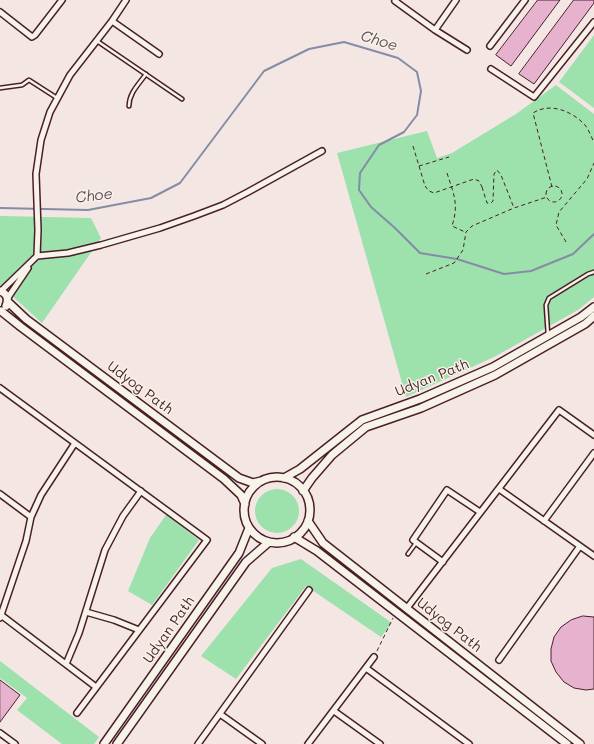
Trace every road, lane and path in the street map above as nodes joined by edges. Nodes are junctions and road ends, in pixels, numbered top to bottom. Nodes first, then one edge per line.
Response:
1 (62, 0) edge
2 (126, 0) edge
3 (396, 0) edge
4 (456, 0) edge
5 (525, 0) edge
6 (0, 12) edge
7 (112, 21) junction
8 (594, 22) edge
9 (434, 30) junction
10 (97, 40) junction
11 (490, 46) dead end
12 (467, 50) dead end
13 (159, 54) dead end
14 (490, 69) dead end
15 (146, 74) junction
16 (0, 88) edge
17 (57, 98) junction
18 (182, 99) dead end
19 (129, 106) dead end
20 (594, 142) edge
21 (413, 146) dead end
22 (322, 151) dead end
23 (449, 157) dead end
24 (594, 163) edge
25 (419, 166) junction
26 (447, 173) dead end
27 (552, 187) junction
28 (547, 197) junction
29 (514, 208) junction
30 (466, 232) junction
31 (566, 242) dead end
32 (37, 256) junction
33 (33, 260) junction
34 (594, 272) edge
35 (426, 274) dead end
36 (0, 291) edge
37 (8, 300) junction
38 (594, 307) edge
39 (1, 311) edge
40 (594, 316) edge
41 (548, 335) junction
42 (0, 388) edge
43 (594, 435) edge
44 (75, 443) junction
45 (594, 453) edge
46 (284, 478) junction
47 (262, 481) junction
48 (499, 489) junction
49 (303, 490) junction
50 (141, 491) junction
51 (0, 494) edge
52 (245, 504) junction
53 (480, 512) junction
54 (31, 517) junction
55 (308, 521) junction
56 (544, 521) junction
57 (249, 528) junction
58 (294, 537) junction
59 (269, 542) junction
60 (416, 543) junction
61 (580, 546) junction
62 (408, 554) dead end
63 (594, 556) edge
64 (443, 562) junction
65 (309, 590) dead end
66 (406, 608) junction
67 (86, 612) junction
68 (396, 612) junction
69 (1, 617) edge
70 (139, 630) junction
71 (374, 657) joint
72 (499, 660) dead end
73 (66, 664) junction
74 (366, 668) junction
75 (96, 687) junction
76 (334, 711) junction
77 (77, 713) dead end
78 (220, 714) junction
79 (0, 733) edge
80 (14, 744) edge
81 (104, 744) edge
82 (117, 744) edge
83 (198, 744) edge
84 (262, 744) edge
85 (308, 744) edge
86 (380, 744) edge
87 (469, 744) edge
88 (567, 744) edge
89 (580, 744) edge

1 - 6 street
2 - 7 street
3 - 9 street
4 - 9 street
5 - 11 street
7 - 10 street
7 - 13 street
8 - 14 street
9 - 12 street
10 - 15 lane
10 - 17 street
15 - 18 lane
15 - 19 lane
16 - 17 lane
17 - 32 street
20 - 27 path
21 - 25 path
22 - 32 street
23 - 25 path
24 - 31 path
25 - 29 path, bridge
26 - 30 path
27 - 28 path
27 - 28 path
28 - 29 path
29 - 30 path
30 - 35 path
32 - 33 street
33 - 36 street
33 - 37 street
34 - 41 lane
36 - 37 main road, Udyog Path
37 - 39 main road
37 - 47 main road, Udyog Path
38 - 41 main road, Udyan Path
39 - 52 main road, Udyog Path
40 - 49 main road, Udyan Path
41 - 46 main road, Udyan Path
42 - 44 street
43 - 48 street
44 - 50 street
44 - 54 street
45 - 56 street
46 - 47 main road
46 - 49 main road
47 - 52 main road
48 - 53 street
48 - 56 street
49 - 55 main road
50 - 67 street
50 - 70 street
51 - 54 street
52 - 57 main road
53 - 60 street
53 - 64 street
54 - 69 street
55 - 58 main road
55 - 66 main road, Udyog Path
56 - 61 street
57 - 59 main road
57 - 81 main road, Udyan Path
58 - 59 main road
58 - 68 main road, Udyog Path
59 - 82 main road, Udyan Path
60 - 62 lane
60 - 64 street
61 - 63 street
61 - 72 street
64 - 66 street
65 - 78 street
66 - 89 main road, Udyog Path
67 - 70 street
67 - 73 street
68 - 71 path
68 - 88 main road, Udyog Path
69 - 73 street
70 - 75 street
71 - 74 street
73 - 75 street
74 - 76 street
74 - 87 street
75 - 77 street
76 - 85 street
76 - 86 street
78 - 83 street
78 - 84 street
79 - 80 street

